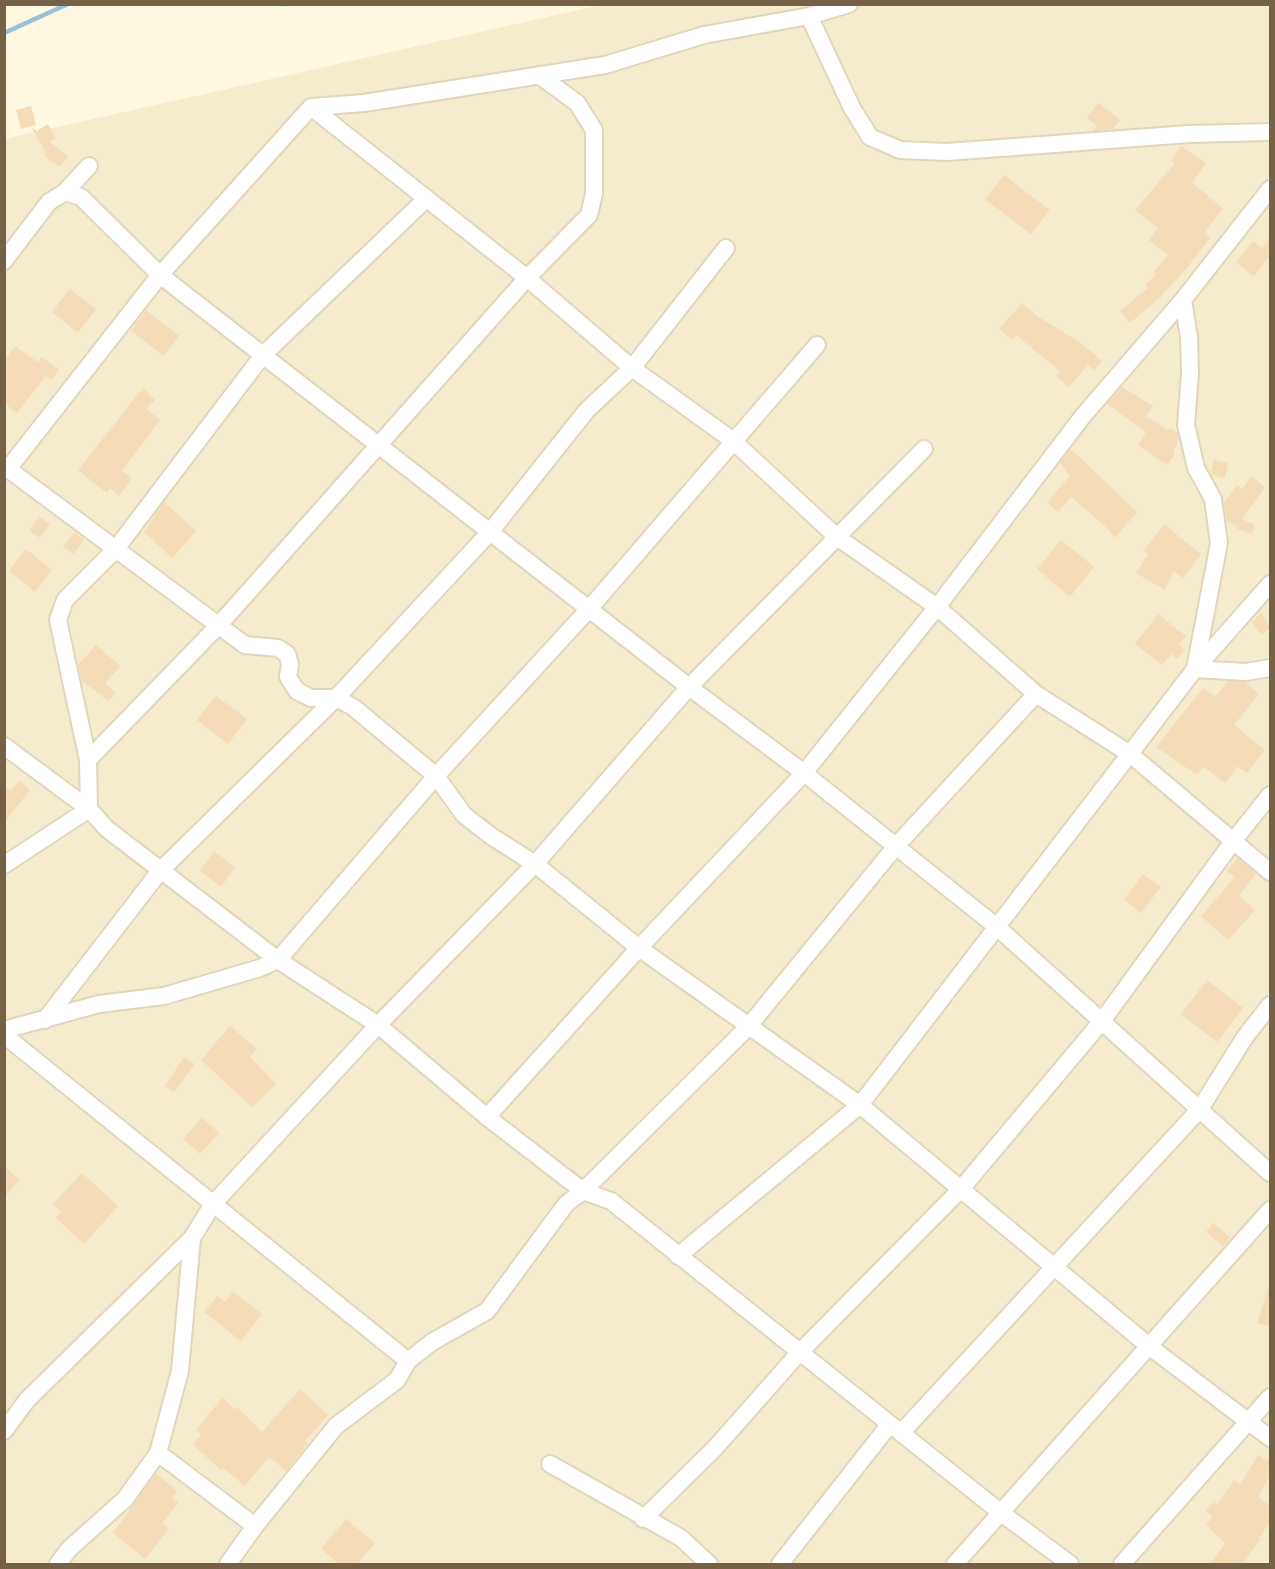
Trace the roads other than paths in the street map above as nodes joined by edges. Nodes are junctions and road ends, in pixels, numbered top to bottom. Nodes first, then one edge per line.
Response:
1 (849, 4) edge
2 (809, 16) junction
3 (540, 76) junction
4 (311, 107) junction
5 (1270, 132) edge
6 (89, 165) dead end
7 (1270, 189) edge
8 (65, 192) junction
9 (425, 200) junction
10 (726, 248) dead end
11 (4, 261) edge
12 (160, 275) junction
13 (527, 278) junction
14 (1183, 300) junction
15 (817, 345) dead end
16 (262, 355) junction
17 (632, 368) junction
18 (732, 441) junction
19 (379, 446) junction
20 (924, 448) dead end
21 (6, 468) edge
22 (490, 532) junction
23 (837, 537) junction
24 (114, 550) junction
25 (1270, 584) edge
26 (937, 607) junction
27 (589, 609) junction
28 (218, 626) junction
29 (1270, 668) edge
30 (1195, 669) junction
31 (689, 687) junction
32 (1036, 694) junction
33 (336, 698) junction
34 (4, 746) edge
35 (1130, 754) junction
36 (88, 760) junction
37 (804, 773) junction
38 (436, 776) junction
39 (1270, 795) edge
40 (89, 809) junction
41 (1234, 840) junction
42 (896, 846) junction
43 (535, 864) junction
44 (4, 865) edge
45 (160, 871) junction
46 (1270, 872) edge
47 (997, 927) junction
48 (639, 948) junction
49 (278, 960) junction
50 (1270, 1005) edge
51 (45, 1020) junction
52 (1102, 1021) junction
53 (378, 1025) junction
54 (748, 1027) junction
55 (4, 1030) edge
56 (4, 1035) edge
57 (860, 1105) junction
58 (1200, 1109) junction
59 (487, 1117) junction
60 (1270, 1173) edge
61 (960, 1189) junction
62 (583, 1191) junction
63 (213, 1204) junction
64 (1270, 1210) edge
65 (192, 1238) junction
66 (678, 1256) junction
67 (1053, 1266) junction
68 (1150, 1347) junction
69 (799, 1353) junction
70 (408, 1361) junction
71 (1270, 1397) edge
72 (1250, 1422) junction
73 (895, 1429) junction
74 (4, 1431) edge
75 (1270, 1438) edge
76 (158, 1453) junction
77 (550, 1464) dead end
78 (1000, 1512) junction
79 (643, 1519) junction
80 (255, 1526) junction
81 (58, 1564) edge
82 (228, 1564) edge
83 (709, 1564) edge
84 (780, 1564) edge
85 (955, 1564) edge
86 (1070, 1564) edge
87 (1122, 1564) edge

1 - 2 street
2 - 3 street
2 - 5 street
3 - 4 street
3 - 13 street
4 - 9 street
4 - 12 street
6 - 8 street
7 - 14 street
8 - 11 street
8 - 12 street
9 - 13 street
9 - 16 street
10 - 17 street
12 - 16 street
12 - 21 street
13 - 17 street
13 - 19 street
14 - 26 street
14 - 30 street
15 - 18 street
16 - 19 street
16 - 24 street
17 - 18 street
17 - 22 street
18 - 23 street
18 - 27 street
19 - 22 street
19 - 28 street
20 - 23 street
21 - 24 street
22 - 27 street
22 - 33 street
23 - 26 street
23 - 31 street
24 - 28 street
24 - 36 street
25 - 30 street
26 - 32 street
26 - 37 street
27 - 31 street
27 - 38 street
28 - 33 street
28 - 36 street
29 - 30 street
30 - 35 street
31 - 37 street
31 - 43 street
32 - 35 street
32 - 42 street
33 - 38 street
33 - 45 street
34 - 40 street
35 - 41 street
35 - 47 street
36 - 40 street
37 - 42 street
37 - 48 street
38 - 43 street
38 - 49 street
39 - 41 street
40 - 44 street
40 - 45 street
41 - 46 street
41 - 52 street
42 - 47 street
42 - 54 street
43 - 48 street
43 - 53 street
45 - 49 street
45 - 51 street
47 - 52 street
47 - 57 street
48 - 54 street
48 - 59 street
49 - 51 street
49 - 53 street
50 - 58 street
51 - 55 street
52 - 58 street
52 - 61 street
53 - 59 street
53 - 63 street
54 - 57 street
54 - 62 street
56 - 63 street
57 - 61 street
57 - 66 street
58 - 60 street
58 - 67 street
59 - 62 street
61 - 67 street
61 - 69 street
62 - 66 street
62 - 70 street
63 - 65 street
63 - 70 street
64 - 68 street
65 - 74 street
65 - 76 street
66 - 69 street
67 - 68 street
67 - 73 street
68 - 72 street
68 - 78 street
69 - 73 street
69 - 79 street
70 - 80 street
71 - 72 street
72 - 75 street
72 - 87 street
73 - 78 street
73 - 84 street
76 - 80 street
76 - 81 street
77 - 79 street
78 - 85 street
78 - 86 street
79 - 83 street
80 - 82 street

